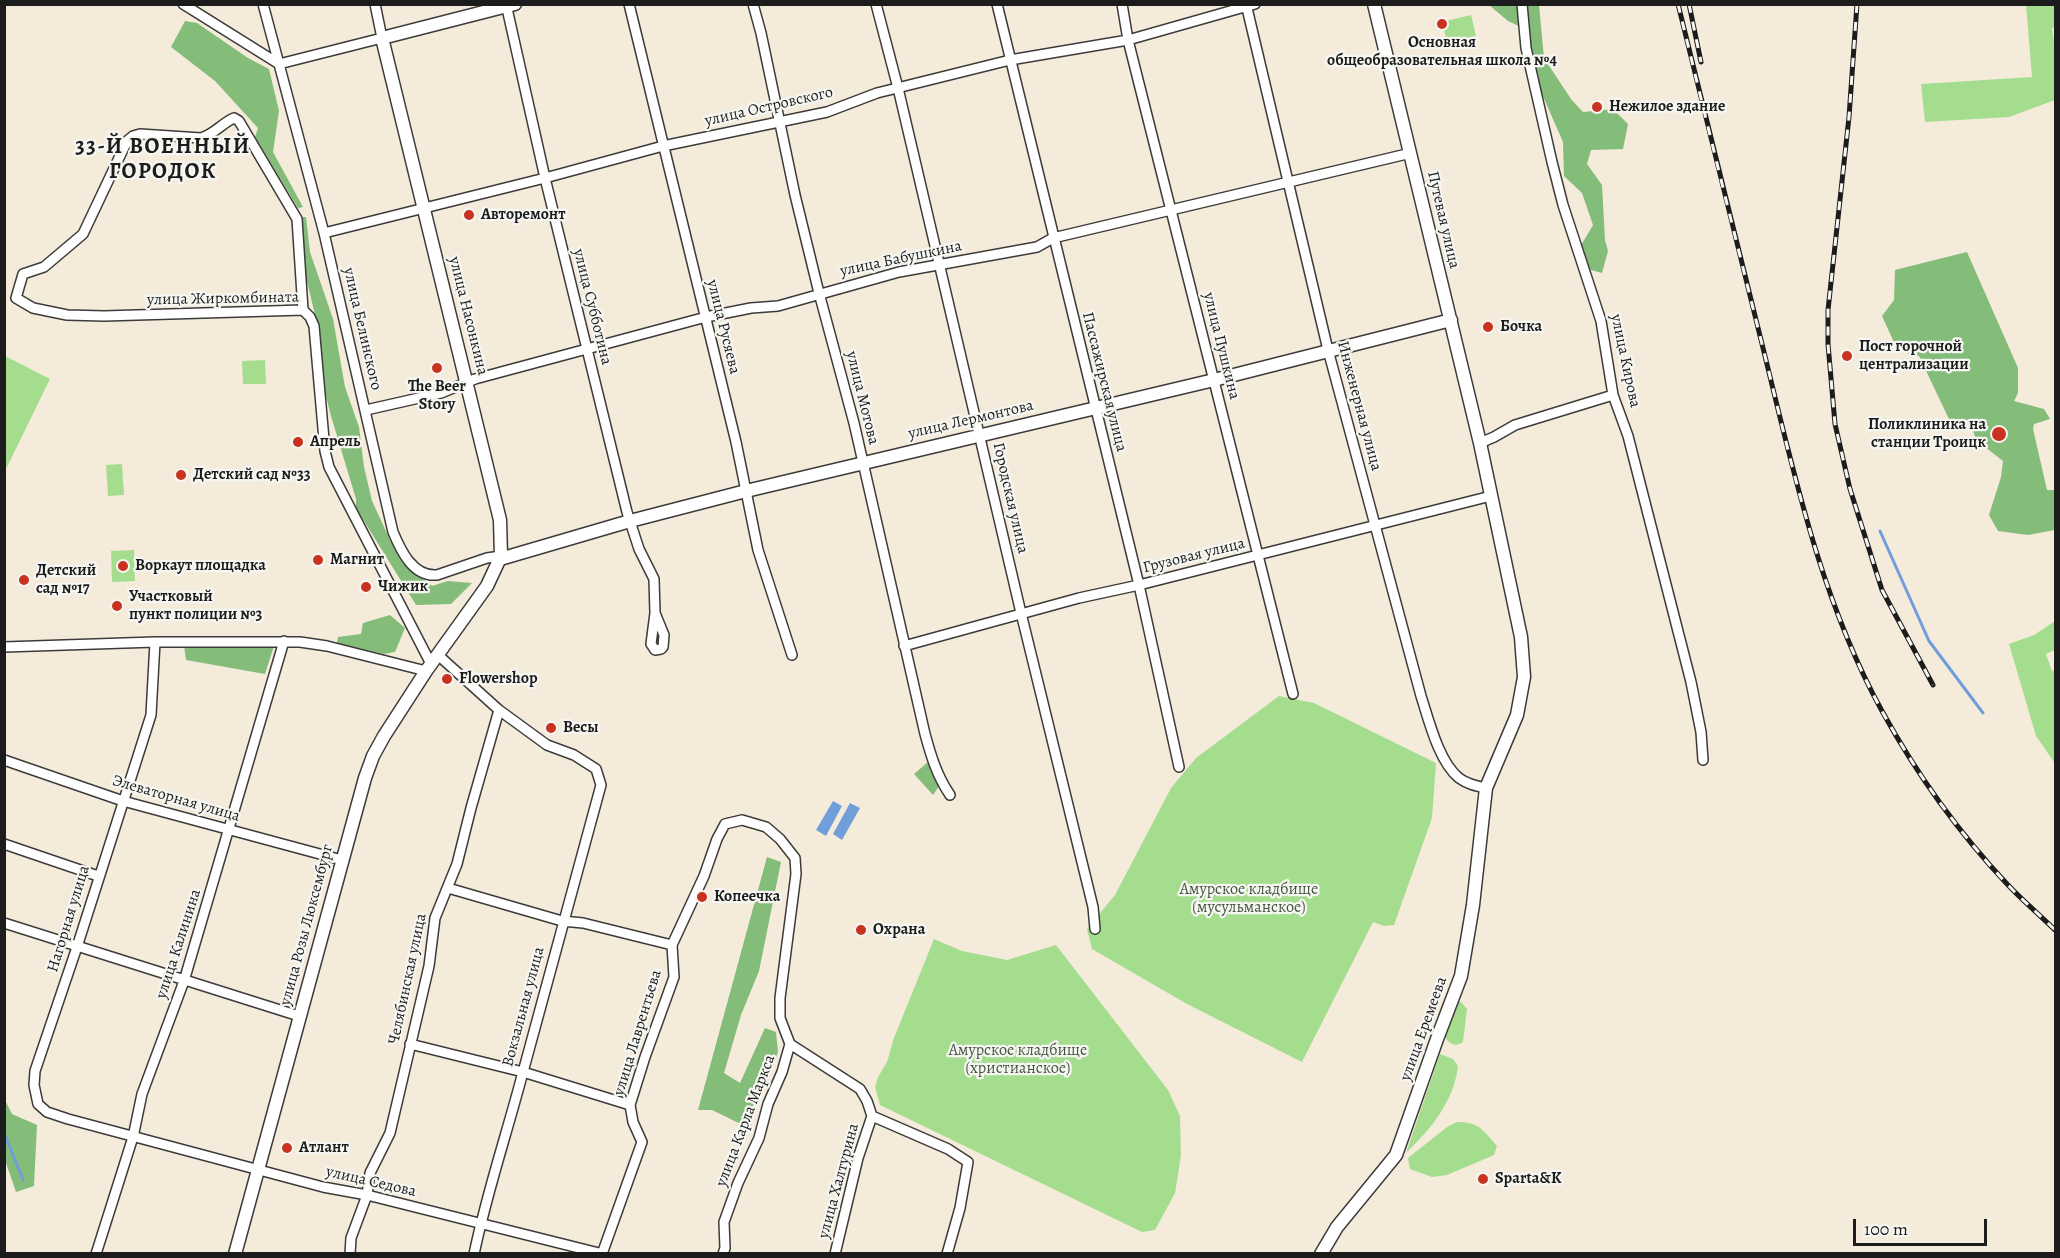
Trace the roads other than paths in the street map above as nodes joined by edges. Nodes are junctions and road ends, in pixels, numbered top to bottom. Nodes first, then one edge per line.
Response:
1 (183, 4) edge
2 (263, 4) edge
3 (375, 4) edge
4 (629, 4) edge
5 (753, 4) edge
6 (876, 4) edge
7 (997, 4) edge
8 (1122, 4) edge
9 (1374, 4) edge
10 (1522, 4) edge
11 (509, 5) edge
12 (1249, 6) edge
13 (382, 38) junction
14 (1128, 40) junction
15 (1010, 60) junction
16 (279, 64) junction
17 (898, 88) junction
18 (778, 121) junction
19 (663, 146) junction
20 (1411, 153) junction
21 (545, 178) junction
22 (1288, 183) junction
23 (424, 208) junction
24 (1172, 209) junction
25 (324, 233) junction
26 (1053, 238) junction
27 (940, 265) junction
28 (819, 293) junction
29 (303, 310) junction
30 (706, 317) junction
31 (1451, 320) junction
32 (586, 350) junction
33 (1328, 350) junction
34 (1214, 380) junction
35 (467, 383) junction
36 (1613, 395) junction
37 (1096, 407) junction
38 (366, 411) junction
39 (980, 435) junction
40 (1480, 443) junction
41 (862, 462) junction
42 (746, 491) junction
43 (1491, 496) junction
44 (630, 521) junction
45 (1375, 524) junction
46 (1259, 555) junction
47 (501, 557) junction
48 (1139, 585) junction
49 (656, 613) dead end
50 (1021, 613) junction
51 (459, 627) joint
52 (284, 641) junction
53 (155, 642) junction
54 (904, 646) junction
55 (4, 647) edge
56 (792, 655) dead end
57 (432, 664) junction
58 (1293, 694) dead end
59 (499, 710) junction
60 (4, 760) edge
61 (1703, 760) dead end
62 (1179, 767) dead end
63 (1486, 788) junction
64 (950, 795) dead end
65 (123, 801) junction
66 (230, 831) junction
67 (4, 844) edge
68 (795, 858) joint
69 (342, 860) junction
70 (98, 876) junction
71 (448, 888) junction
72 (562, 921) junction
73 (4, 923) edge
74 (1095, 929) dead end
75 (672, 945) junction
76 (77, 947) junction
77 (184, 981) junction
78 (299, 1016) junction
79 (410, 1044) junction
80 (790, 1044) junction
81 (523, 1072) junction
82 (630, 1105) junction
83 (872, 1116) junction
84 (133, 1137) junction
85 (258, 1168) junction
86 (367, 1195) junction
87 (481, 1223) junction
88 (96, 1254) edge
89 (235, 1254) edge
90 (350, 1254) edge
91 (474, 1254) edge
92 (602, 1254) edge
93 (723, 1254) edge
94 (835, 1254) edge
95 (947, 1254) edge
96 (1321, 1254) edge

1 - 16 street
2 - 16 street, улица Белинского
3 - 13 street, улица Насонкина
4 - 19 street, улица Русяева
5 - 18 street, улица Мотова
6 - 17 street, Городская улица
7 - 15 street, Пассажирская улица
8 - 14 street, улица Пушкина
9 - 20 street, Путевая улица
10 - 36 street, улица Кирова
11 - 13 street
11 - 21 street, улица Субботина
12 - 14 street, улица Островского
12 - 22 street, Инженерная улица
13 - 16 street
13 - 23 street, улица Насонкина
14 - 15 street, улица Островского
14 - 24 street, улица Пушкина
15 - 17 street, улица Островского
15 - 26 street, Пассажирская улица
16 - 25 street, улица Белинского
17 - 18 street, улица Островского
17 - 27 street, Городская улица
18 - 19 street, улица Островского
18 - 28 street, улица Мотова
19 - 21 street, улица Островского
19 - 30 street, улица Русяева
20 - 22 street, улица Бабушкина
20 - 31 street, Путевая улица
21 - 23 street, улица Островского
21 - 32 street, улица Субботина
22 - 24 street, улица Бабушкина
22 - 33 street, Инженерная улица
23 - 25 street, улица Островского
23 - 35 street, улица Насонкина
24 - 26 street, улица Бабушкина
24 - 34 street, улица Пушкина
25 - 38 street, улица Белинского
26 - 27 street, улица Бабушкина
26 - 37 street, Пассажирская улица
27 - 28 street, улица Бабушкина
27 - 39 street, Городская улица
28 - 30 street, улица Бабушкина
28 - 41 street, улица Мотова
29 - 29 street, улица Жиркомбината
29 - 57 street, улица Жиркомбината
30 - 32 street, улица Бабушкина
30 - 42 street, улица Русяева
31 - 33 street, улица Лермонтова
31 - 40 street, Путевая улица
32 - 35 street, улица Бабушкина
32 - 44 street, улица Субботина
33 - 34 street, улица Лермонтова
33 - 45 street, Инженерная улица
34 - 37 street, улица Лермонтова
34 - 46 street, улица Пушкина
35 - 38 street, улица Бабушкина
35 - 47 street, улица Насонкина
36 - 40 street
36 - 61 street, улица Кирова
37 - 39 street, улица Лермонтова
37 - 48 street, Пассажирская улица
38 - 47 street, улица Белинского
39 - 41 street, улица Лермонтова
39 - 50 street, Городская улица
40 - 43 street, Путевая улица
41 - 42 street, улица Лермонтова
41 - 54 street, улица Мотова
42 - 44 street, улица Лермонтова
42 - 56 street, улица Русяева
43 - 45 street, Грузовая улица
43 - 63 street, Путевая улица
44 - 47 street, улица Лермонтова
44 - 49 street, улица Субботина
45 - 46 street, Грузовая улица
45 - 63 street, Инженерная улица
46 - 48 street, Грузовая улица
46 - 58 street, улица Пушкина
47 - 51 street, улица Насонкина
48 - 50 street, Грузовая улица
48 - 62 street, Пассажирская улица
50 - 54 street, Грузовая улица
50 - 74 street, Городская улица
51 - 57 street, улица Розы Люксембург
52 - 53 street
52 - 57 street
52 - 66 street, улица Калинина
53 - 55 street
53 - 65 street, Нагорная улица
54 - 64 street, улица Мотова
57 - 59 street
57 - 69 street, улица Розы Люксембург
59 - 71 street, Челябинская улица
59 - 72 street, Вокзальная улица
60 - 65 street, Элеваторная улица
63 - 96 street, улица Еремеева
65 - 66 street, Элеваторная улица
65 - 70 street, Нагорная улица
66 - 69 street, Элеваторная улица
66 - 77 street, улица Калинина
67 - 70 street
68 - 75 street, улица Лаврентьева
68 - 80 street, улица Карла Маркса
69 - 78 street, улица Розы Люксембург
70 - 76 street, Нагорная улица
71 - 72 street
71 - 79 street, Челябинская улица
72 - 75 street
72 - 81 street, Вокзальная улица
73 - 76 street
75 - 82 street, улица Лаврентьева
76 - 77 street
76 - 84 street, Нагорная улица
77 - 78 street
77 - 84 street, улица Калинина
78 - 85 street, улица Розы Люксембург
79 - 81 street
79 - 86 street, Челябинская улица
80 - 83 street
80 - 93 street, улица Карла Маркса
81 - 82 street
81 - 87 street, Вокзальная улица
82 - 92 street, улица Лаврентьева
83 - 94 street, улица Халтурина
83 - 95 street
84 - 85 street, улица Седова
84 - 88 street, улица Калинина
85 - 86 street, улица Седова
85 - 89 street, улица Розы Люксембург
86 - 87 street, улица Седова
86 - 90 street, Челябинская улица
87 - 91 street, Вокзальная улица
87 - 92 street, улица Седова

